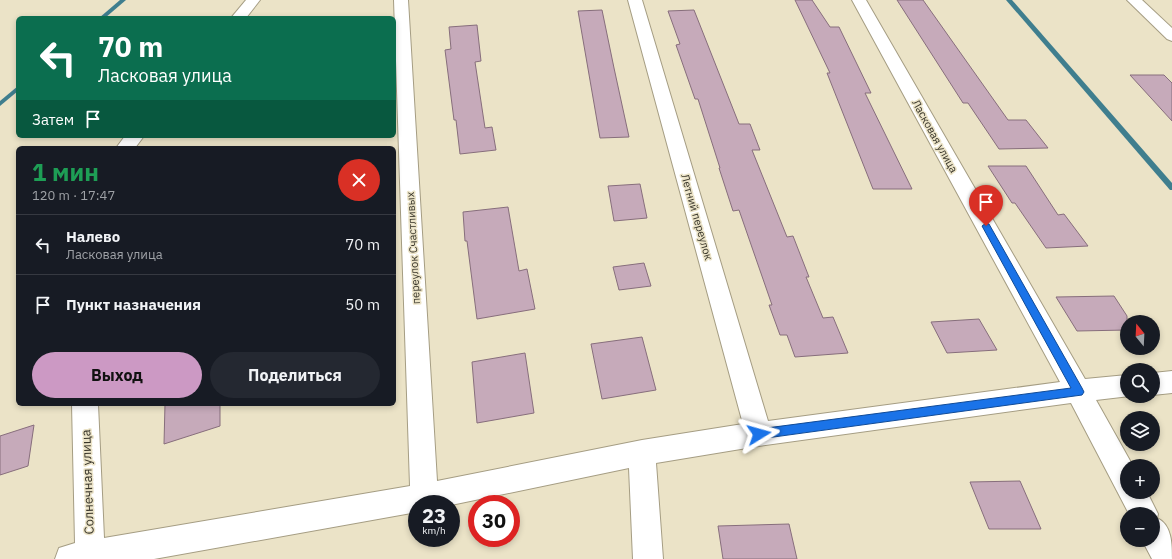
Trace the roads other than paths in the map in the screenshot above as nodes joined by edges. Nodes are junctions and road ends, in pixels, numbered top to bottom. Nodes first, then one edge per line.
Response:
1 (253, 0) edge
2 (401, 0) edge
3 (635, 0) edge
4 (859, 0) edge
5 (1134, 0) edge
6 (240, 16) edge
7 (1172, 36) edge
8 (133, 138) edge
9 (126, 146) edge
10 (1172, 382) edge
11 (1160, 383) edge
12 (1120, 387) edge
13 (1078, 392) junction
14 (85, 406) edge
15 (759, 434) junction
16 (642, 453) junction
17 (1120, 469) edge
18 (424, 495) edge
19 (434, 495) edge
20 (408, 500) edge
21 (1160, 544) edge
22 (83, 558) edge
23 (648, 559) edge
24 (1168, 559) edge

1 - 6 street
2 - 18 street, переулок Счастливых
3 - 15 street, Летний переулок
4 - 13 street, Ласковая улица
5 - 7 street
8 - 9 street
10 - 11 street
12 - 13 street
13 - 15 street
13 - 17 street, Ласковая улица
14 - 22 street, Солнечная улица
15 - 16 street
16 - 19 street
16 - 23 street
20 - 22 street
21 - 24 street

